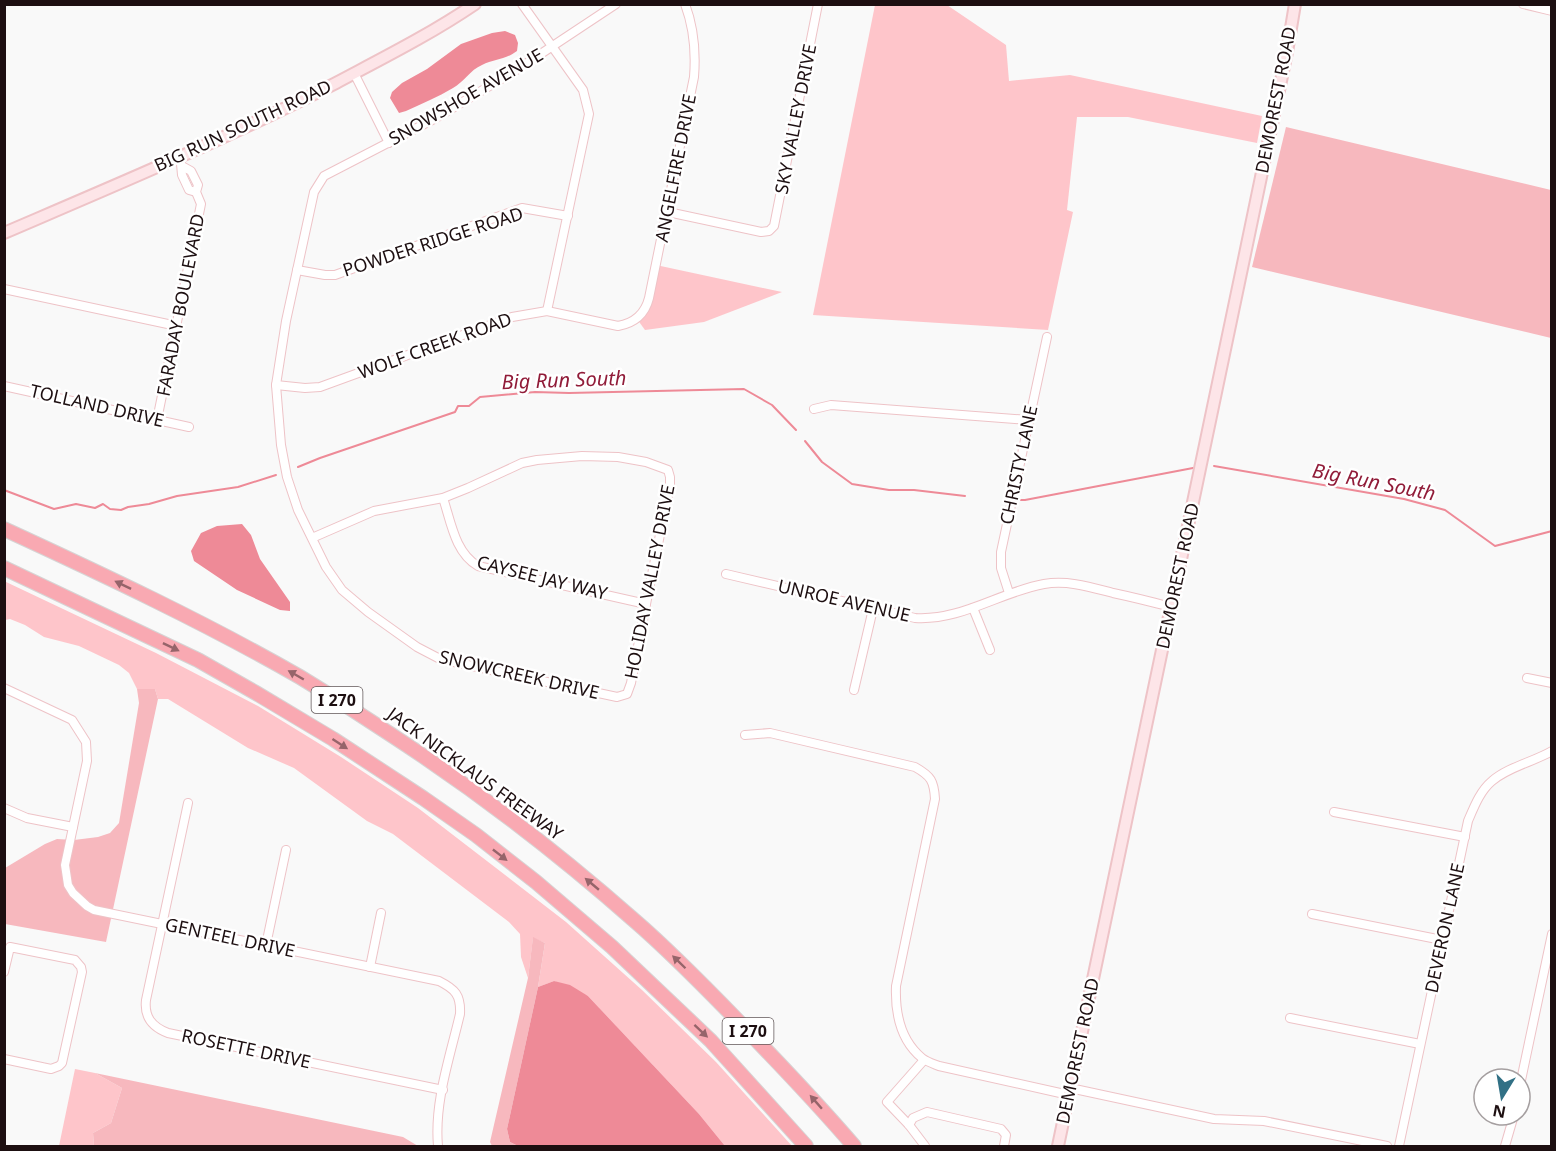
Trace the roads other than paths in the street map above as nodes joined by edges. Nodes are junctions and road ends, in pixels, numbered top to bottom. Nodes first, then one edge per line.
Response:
1 (475, 4) edge
2 (522, 4) edge
3 (616, 4) edge
4 (685, 4) edge
5 (818, 4) edge
6 (1295, 4) edge
7 (1523, 4) edge
8 (1551, 11) edge
9 (552, 46) junction
10 (354, 73) junction
11 (389, 143) junction
12 (180, 162) junction
13 (316, 187) joint
14 (668, 212) junction
15 (568, 216) junction
16 (4, 233) edge
17 (297, 270) junction
18 (4, 289) edge
19 (547, 311) junction
20 (630, 323) joint
21 (177, 326) junction
22 (1047, 337) dead end
23 (276, 385) junction
24 (4, 386) edge
25 (814, 409) dead end
26 (157, 420) junction
27 (1029, 420) junction
28 (189, 427) dead end
29 (443, 498) junction
30 (4, 529) edge
31 (312, 538) junction
32 (4, 568) edge
33 (726, 574) dead end
34 (1009, 593) junction
35 (646, 603) junction
36 (1171, 607) junction
37 (973, 608) junction
38 (873, 609) junction
39 (990, 650) dead end
40 (1527, 678) dead end
41 (1551, 683) edge
42 (4, 688) edge
43 (854, 690) dead end
44 (627, 694) joint
45 (745, 735) dead end
46 (1551, 754) edge
47 (188, 804) dead end
48 (4, 808) edge
49 (1334, 812) dead end
50 (73, 827) junction
51 (1465, 837) junction
52 (286, 850) dead end
53 (381, 913) dead end
54 (1312, 914) dead end
55 (163, 924) junction
56 (1551, 934) edge
57 (1442, 940) junction
58 (266, 945) junction
59 (369, 966) junction
60 (4, 972) edge
61 (1290, 1018) dead end
62 (1420, 1044) junction
63 (4, 1059) edge
64 (924, 1060) junction
65 (1524, 1067) edge
66 (443, 1090) junction
67 (1069, 1091) junction
68 (909, 1125) junction
69 (1511, 1127) edge
70 (438, 1146) edge
71 (806, 1146) edge
72 (854, 1146) edge
73 (925, 1146) edge
74 (1004, 1146) edge
75 (1058, 1146) edge
76 (1387, 1146) edge
77 (1399, 1146) edge
78 (1505, 1146) edge

1 - 10 street, BIG RUN SOUTH ROAD
2 - 9 street
3 - 9 street, SNOWSHOE AVENUE
4 - 14 street, ANGELFIRE DRIVE
5 - 14 street, SKY VALLEY DRIVE
6 - 36 street, DEMOREST ROAD
7 - 8 street
9 - 11 street, SNOWSHOE AVENUE
9 - 15 street
10 - 11 street
10 - 12 street, BIG RUN SOUTH ROAD
11 - 13 street, SNOWSHOE AVENUE
12 - 16 street, BIG RUN SOUTH ROAD
12 - 21 street, FARADAY BOULEVARD
13 - 17 street, SNOWCREEK DRIVE
14 - 20 street, ANGELFIRE DRIVE
15 - 17 street, POWDER RIDGE ROAD
15 - 19 street
17 - 23 street, SNOWCREEK DRIVE
18 - 21 street
19 - 20 street, WOLF CREEK ROAD
19 - 23 street, WOLF CREEK ROAD
21 - 26 street, FARADAY BOULEVARD
22 - 27 street, CHRISTY LANE
23 - 31 street, SNOWCREEK DRIVE
24 - 26 street, TOLLAND DRIVE
25 - 27 street
26 - 28 street, TOLLAND DRIVE
27 - 34 street, CHRISTY LANE
29 - 31 street
29 - 35 street, CAYSEE JAY WAY
29 - 35 street, HOLIDAY VALLEY DRIVE
72 -> 30 highway, JACK NICKLAUS FREEWAY / I 270
31 - 44 street, SNOWCREEK DRIVE
32 -> 71 highway, I 270
33 - 38 street, UNROE AVENUE
34 - 36 street, UNROE AVENUE
34 - 37 street, UNROE AVENUE
35 - 44 street, HOLIDAY VALLEY DRIVE
36 - 67 street, DEMOREST ROAD
37 - 38 street, UNROE AVENUE
37 - 39 street
38 - 43 street
40 - 41 street
42 - 50 street, GENTEEL DRIVE
45 - 64 street
46 - 51 street, DEVERON LANE
47 - 55 street
48 - 50 street
49 - 51 street
50 - 55 street, GENTEEL DRIVE
51 - 57 street, DEVERON LANE
52 - 58 street
53 - 59 street
54 - 57 street
55 - 58 street, GENTEEL DRIVE
55 - 66 street, ROSETTE DRIVE
56 - 65 street
57 - 62 street, DEVERON LANE
58 - 59 street, GENTEEL DRIVE
59 - 66 street, GENTEEL DRIVE
60 - 63 street
61 - 62 street
62 - 77 street, DEVERON LANE
64 - 67 street
64 - 68 street
66 - 70 street
67 - 75 street, DEMOREST ROAD
67 - 76 street
68 - 73 street
68 - 74 street
69 - 78 street

